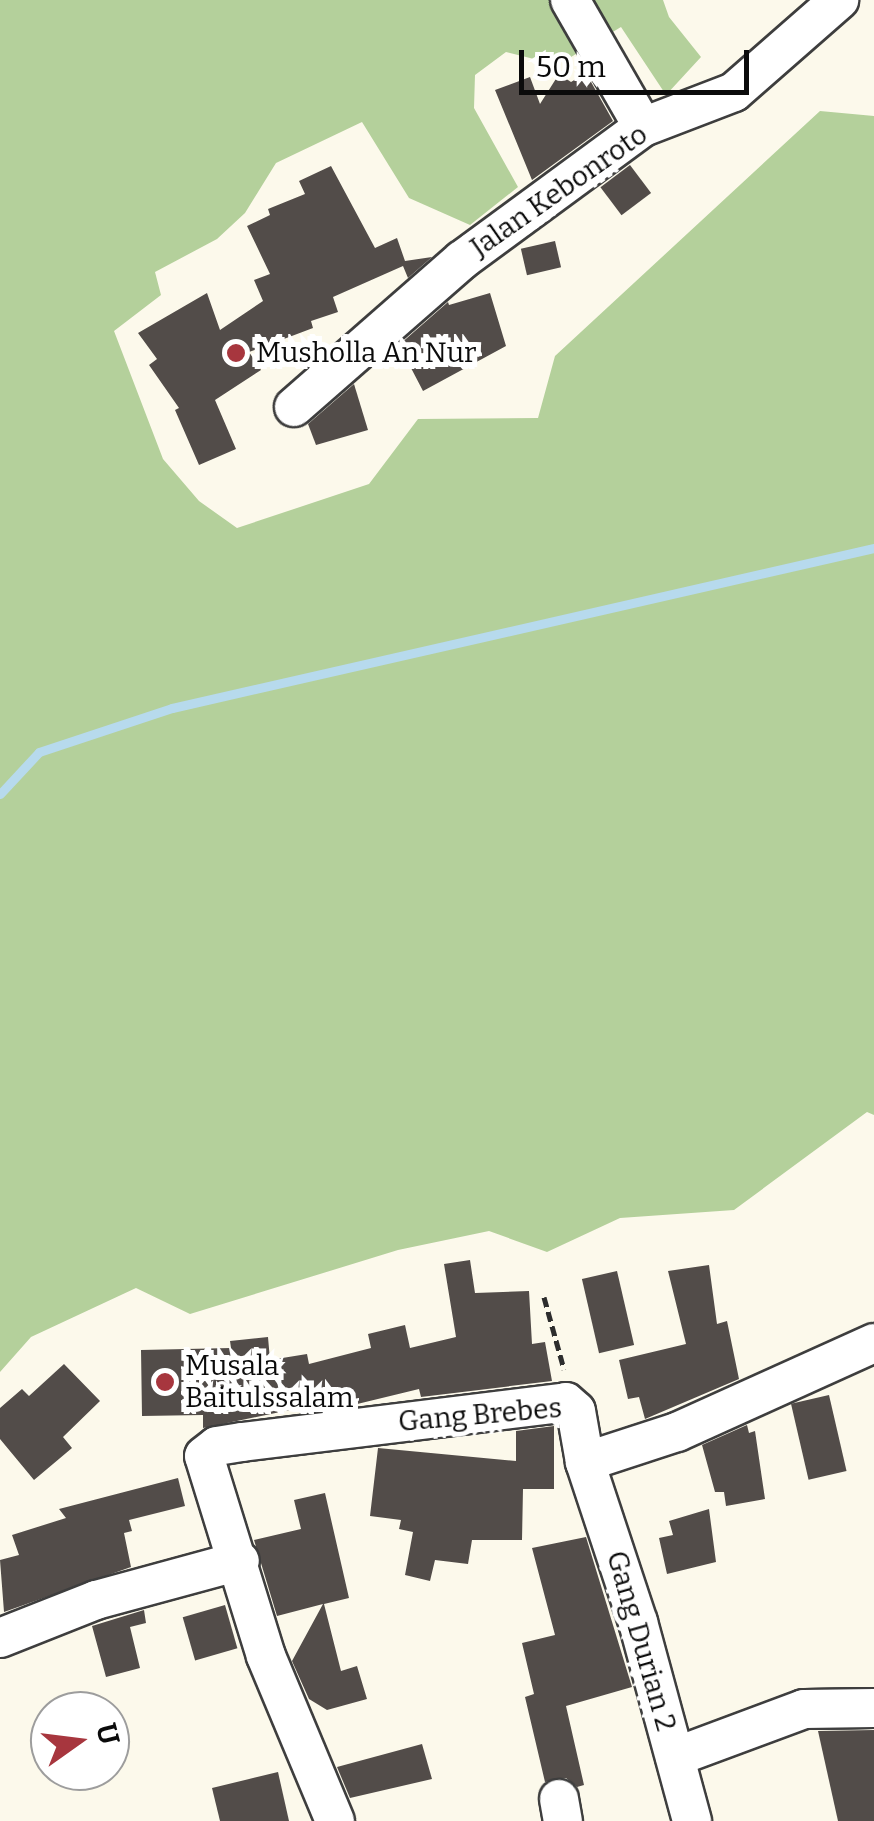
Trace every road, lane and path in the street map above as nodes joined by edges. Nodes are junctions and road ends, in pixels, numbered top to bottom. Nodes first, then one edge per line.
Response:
1 (570, 0) edge
2 (838, 0) edge
3 (644, 127) junction
4 (294, 406) dead end
5 (544, 1296) dead end
6 (874, 1342) edge
7 (569, 1402) junction
8 (586, 1462) junction
9 (240, 1560) junction
10 (0, 1638) edge
11 (874, 1708) edge
12 (674, 1756) junction
13 (335, 1821) edge
14 (692, 1821) edge

1 - 3 street
2 - 3 street, Jalan Kebonroto
3 - 4 street, Jalan Kebonroto
5 - 7 path
6 - 8 street
7 - 8 street, Gang Brebes
7 - 9 street, Gang Brebes
8 - 12 street, Gang Durian 2
9 - 10 street
9 - 13 street, Gang Brebes
11 - 12 street
12 - 14 street, Gang Durian 2

